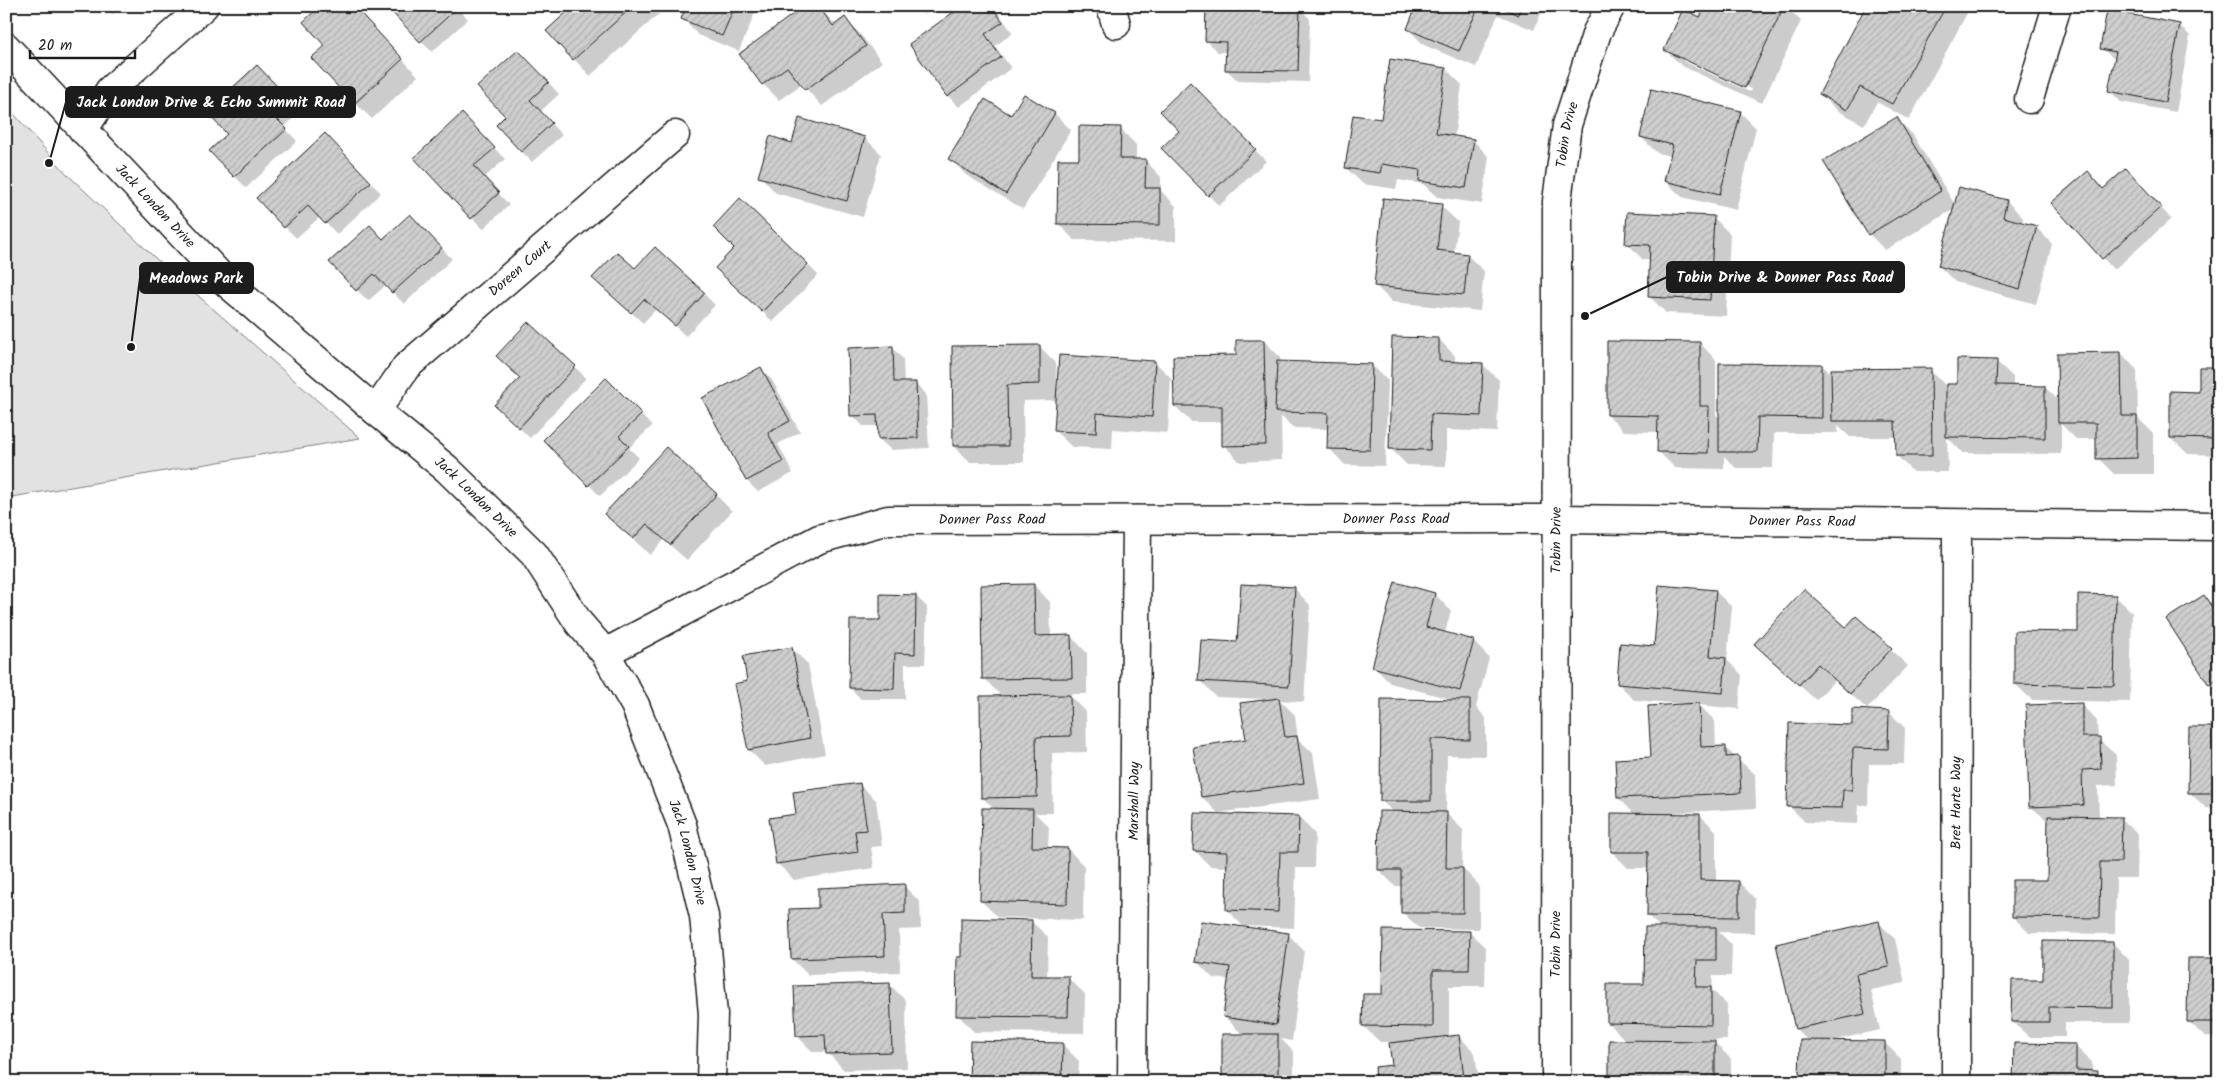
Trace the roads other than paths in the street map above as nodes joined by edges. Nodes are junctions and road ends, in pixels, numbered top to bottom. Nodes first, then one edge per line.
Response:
1 (204, 6) edge
2 (1611, 6) edge
3 (2057, 6) edge
4 (6, 47) edge
5 (2029, 100) dead end
6 (83, 130) junction
7 (675, 135) dead end
8 (376, 411) junction
9 (1557, 519) junction
10 (1137, 520) junction
11 (1957, 524) junction
12 (2219, 526) edge
13 (605, 653) junction
14 (711, 1082) edge
15 (1132, 1082) edge
16 (1556, 1082) edge
17 (1956, 1082) edge

1 - 6 street
2 - 9 street, Tobin Drive
3 - 5 street
4 - 6 street, Jack London Drive
6 - 8 street, Jack London Drive
7 - 8 street, Doreen Court
8 - 13 street, Jack London Drive
9 - 10 street, Donner Pass Road
9 - 11 street, Donner Pass Road
9 - 16 street, Tobin Drive
10 - 13 street, Donner Pass Road
10 - 15 street, Marshall Way
11 - 12 street, Donner Pass Road
11 - 17 street, Bret Harte Way
13 - 14 street, Jack London Drive

